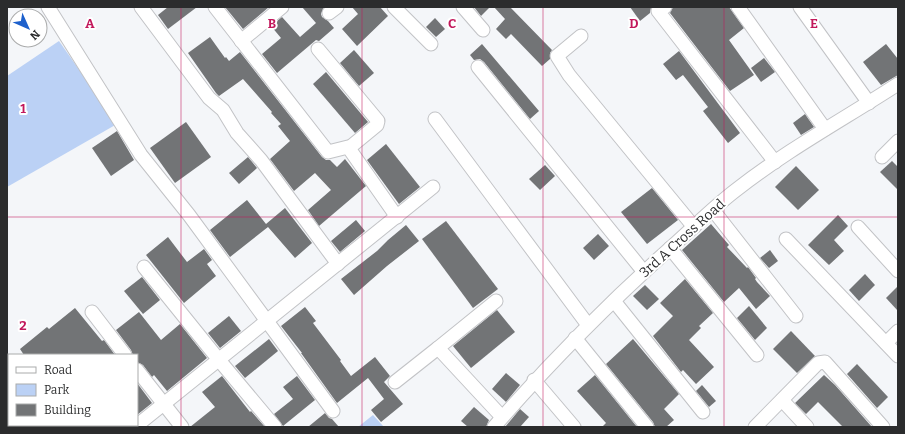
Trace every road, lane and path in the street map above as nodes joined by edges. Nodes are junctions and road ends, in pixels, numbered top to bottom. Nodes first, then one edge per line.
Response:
1 (48, 7) edge
2 (141, 7) edge
3 (215, 7) edge
4 (282, 7) edge
5 (394, 7) edge
6 (463, 7) edge
7 (665, 7) edge
8 (738, 7) edge
9 (800, 7) edge
10 (483, 30) dead end
11 (581, 36) dead end
12 (241, 41) junction
13 (431, 44) dead end
14 (318, 49) dead end
15 (478, 67) dead end
16 (898, 84) edge
17 (869, 103) junction
18 (435, 119) dead end
19 (825, 129) junction
20 (898, 141) edge
21 (349, 148) junction
22 (882, 157) dead end
23 (776, 162) junction
24 (433, 187) dead end
25 (713, 210) junction
26 (397, 217) junction
27 (694, 227) junction
28 (858, 227) dead end
29 (786, 239) dead end
30 (670, 248) junction
31 (338, 264) junction
32 (144, 267) dead end
33 (898, 271) edge
34 (644, 272) junction
35 (496, 301) dead end
36 (614, 301) junction
37 (92, 312) dead end
38 (796, 316) dead end
39 (268, 321) junction
40 (588, 325) junction
41 (898, 331) edge
42 (575, 338) junction
43 (886, 343) junction
44 (438, 348) junction
45 (124, 354) edge
46 (757, 355) dead end
47 (898, 356) edge
48 (219, 360) junction
49 (138, 371) edge
50 (534, 380) junction
51 (394, 382) dead end
52 (782, 400) junction
53 (164, 404) junction
54 (333, 411) dead end
55 (703, 412) dead end
56 (497, 424) edge
57 (138, 425) edge
58 (182, 427) edge
59 (275, 427) edge
60 (574, 427) edge
61 (647, 427) edge
62 (755, 427) edge
63 (807, 427) edge
64 (883, 427) edge

1 - 39 street
2 - 31 street
3 - 12 street
4 - 12 street
5 - 13 street
6 - 10 street
7 - 23 street
8 - 19 street
9 - 17 street
11 - 27 street
12 - 21 street
14 - 21 street
15 - 34 street
16 - 17 street, 3rd A Cross Road
17 - 19 street, 3rd A Cross Road
18 - 40 street
19 - 23 street, 3rd A Cross Road
20 - 22 street
21 - 26 street
23 - 25 street, 3rd A Cross Road
24 - 26 street
25 - 27 street, 3rd A Cross Road
25 - 38 street
26 - 31 street
27 - 30 street, 3rd A Cross Road
28 - 33 street
29 - 43 street
30 - 34 street, 3rd A Cross Road
30 - 46 street
31 - 39 street
32 - 48 street
34 - 36 street, 3rd A Cross Road
35 - 44 street
36 - 40 street, 3rd A Cross Road
36 - 55 street
37 - 45 street
39 - 48 street
39 - 54 street
40 - 42 street, 3rd A Cross Road
41 - 43 street
42 - 50 street, 3rd A Cross Road
42 - 61 street
43 - 47 street
44 - 51 street
44 - 56 street
48 - 53 street
48 - 59 street
49 - 53 street
50 - 56 street, 3rd A Cross Road
50 - 60 street
52 - 62 street
52 - 63 street
52 - 64 street
53 - 57 street
53 - 58 street

